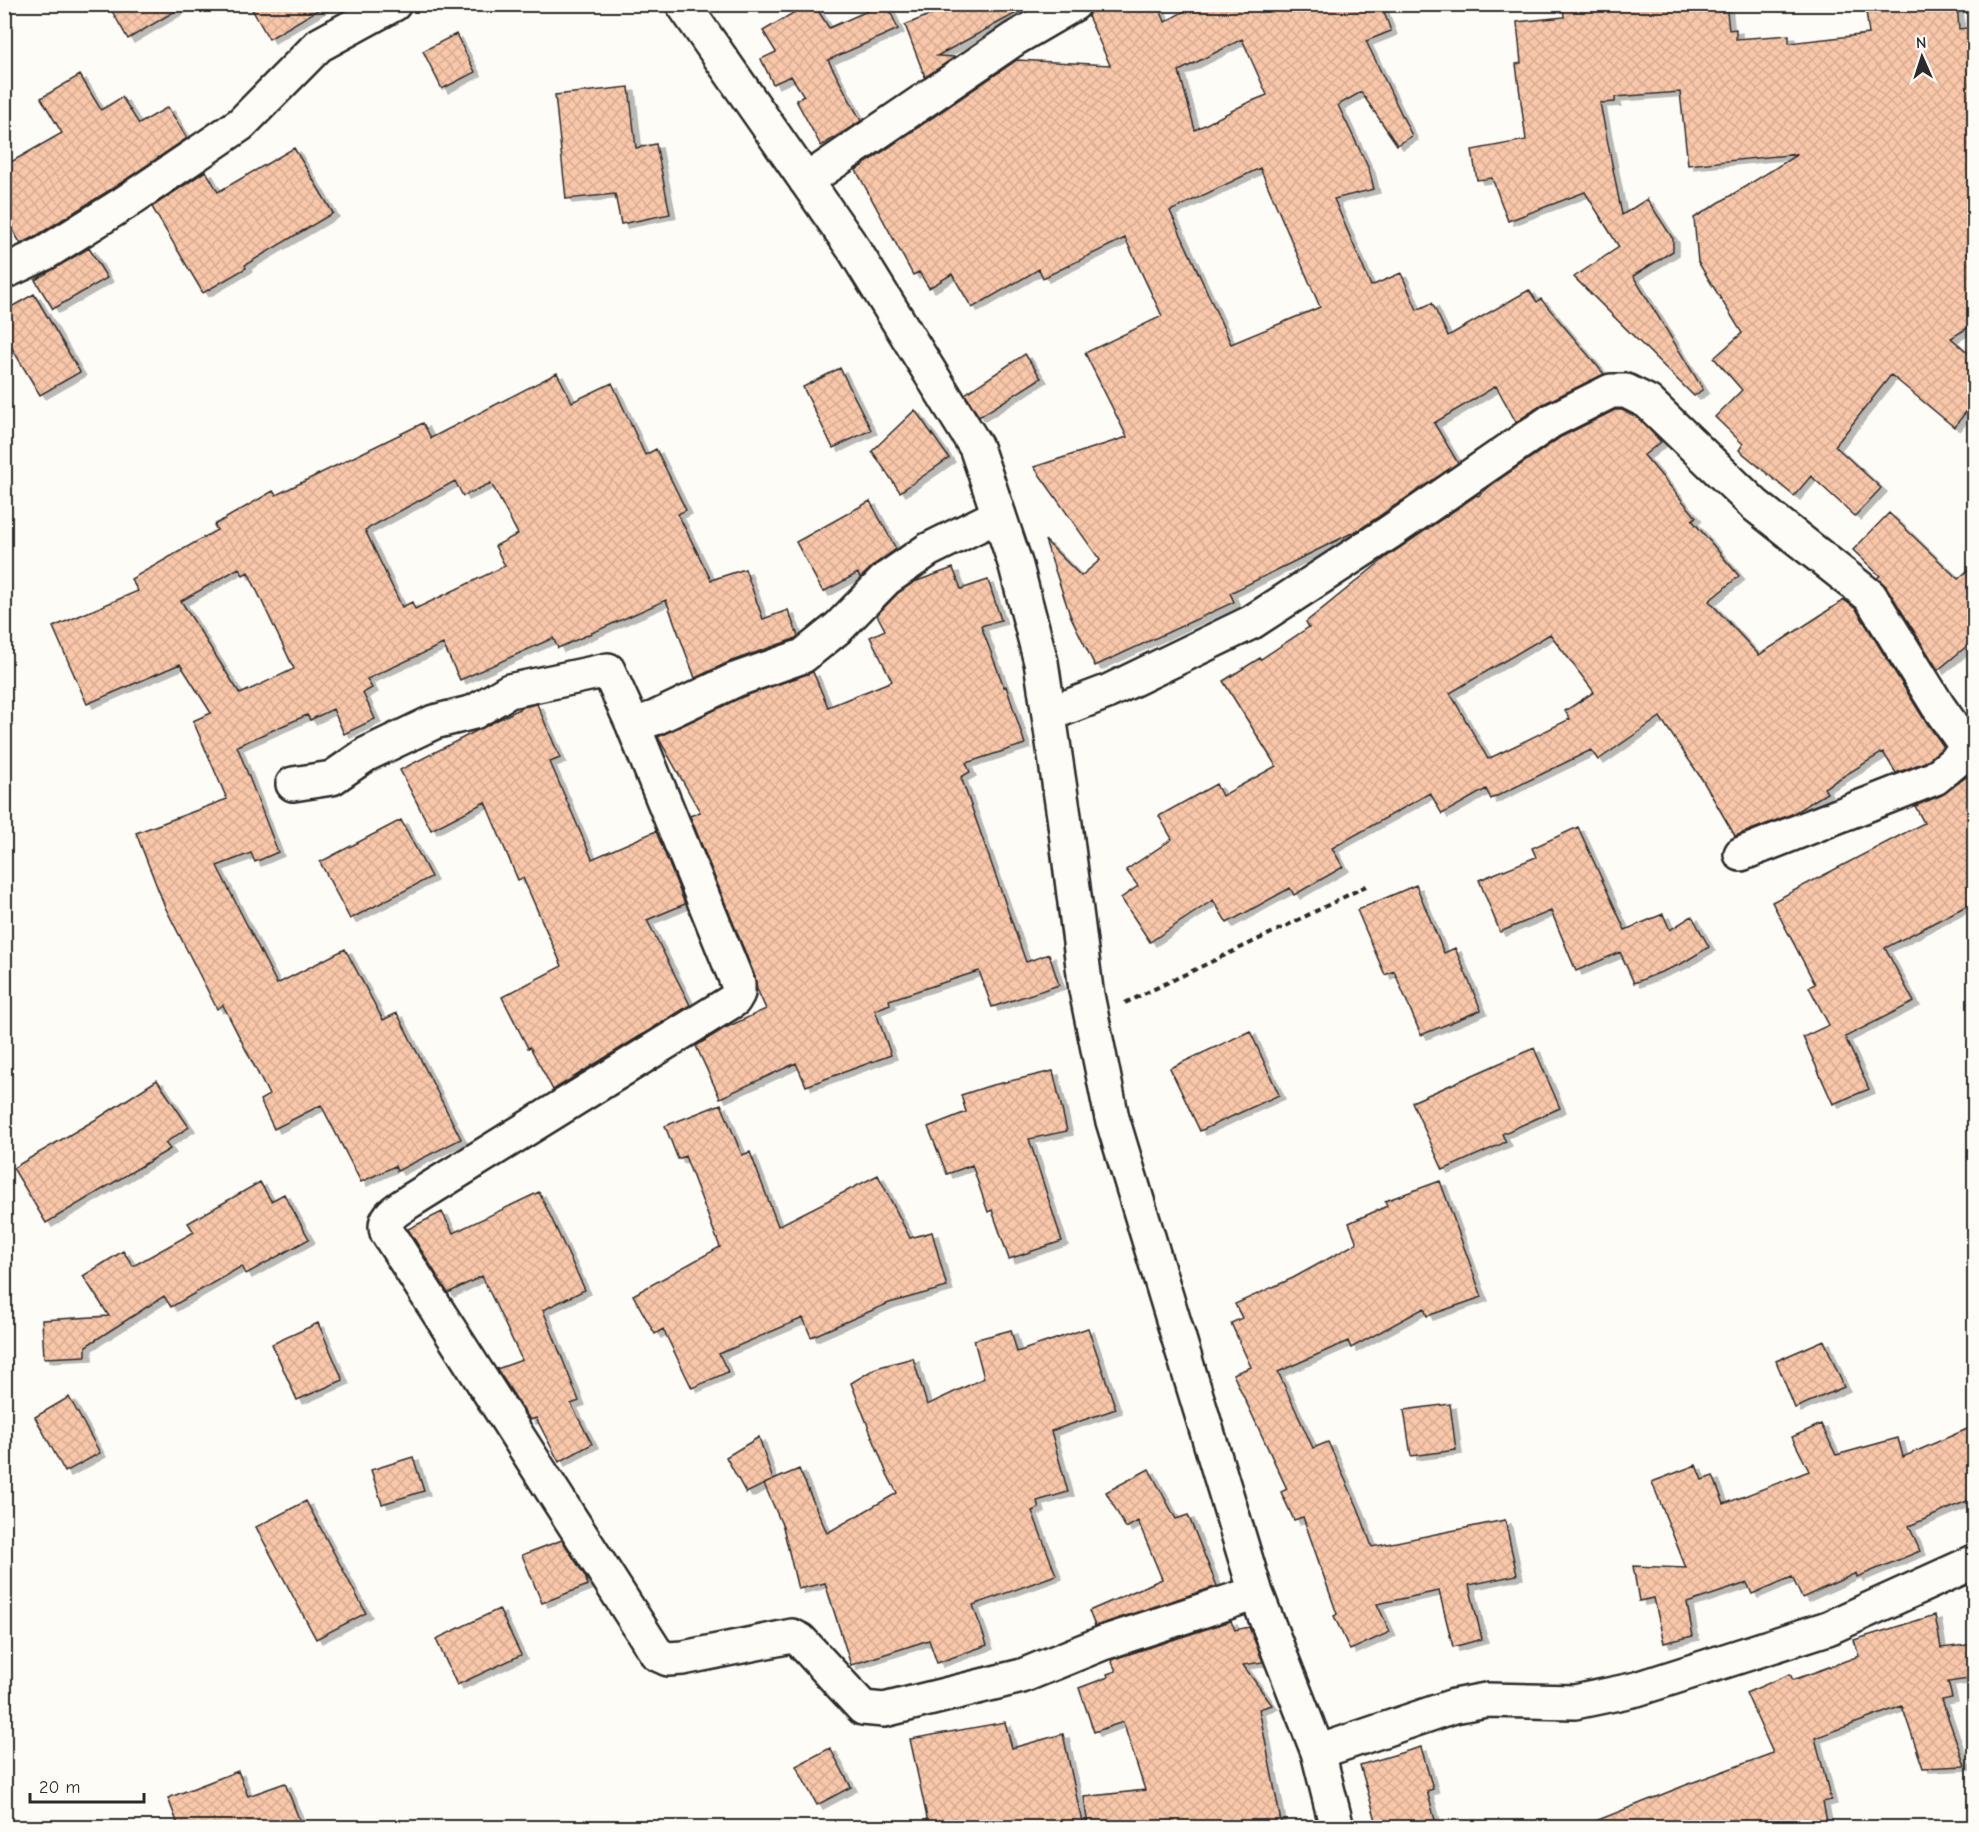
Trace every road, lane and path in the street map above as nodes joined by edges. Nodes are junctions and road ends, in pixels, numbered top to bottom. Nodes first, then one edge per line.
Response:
1 (394, 4) edge
2 (683, 4) edge
3 (1074, 4) edge
4 (806, 181) junction
5 (4, 272) edge
6 (999, 515) junction
7 (1049, 714) junction
8 (633, 725) junction
9 (293, 784) dead end
10 (1741, 854) dead end
11 (1370, 884) dead end
12 (1092, 1019) junction
13 (1974, 1562) edge
14 (1256, 1593) junction
15 (1318, 1752) junction
16 (1337, 1827) edge

1 - 5 street
2 - 4 street
3 - 4 street
4 - 6 street
6 - 7 street
6 - 8 street
7 - 10 street
7 - 12 street
8 - 9 street
8 - 14 street
11 - 12 path
12 - 14 street
13 - 15 street
14 - 15 street
15 - 16 street

